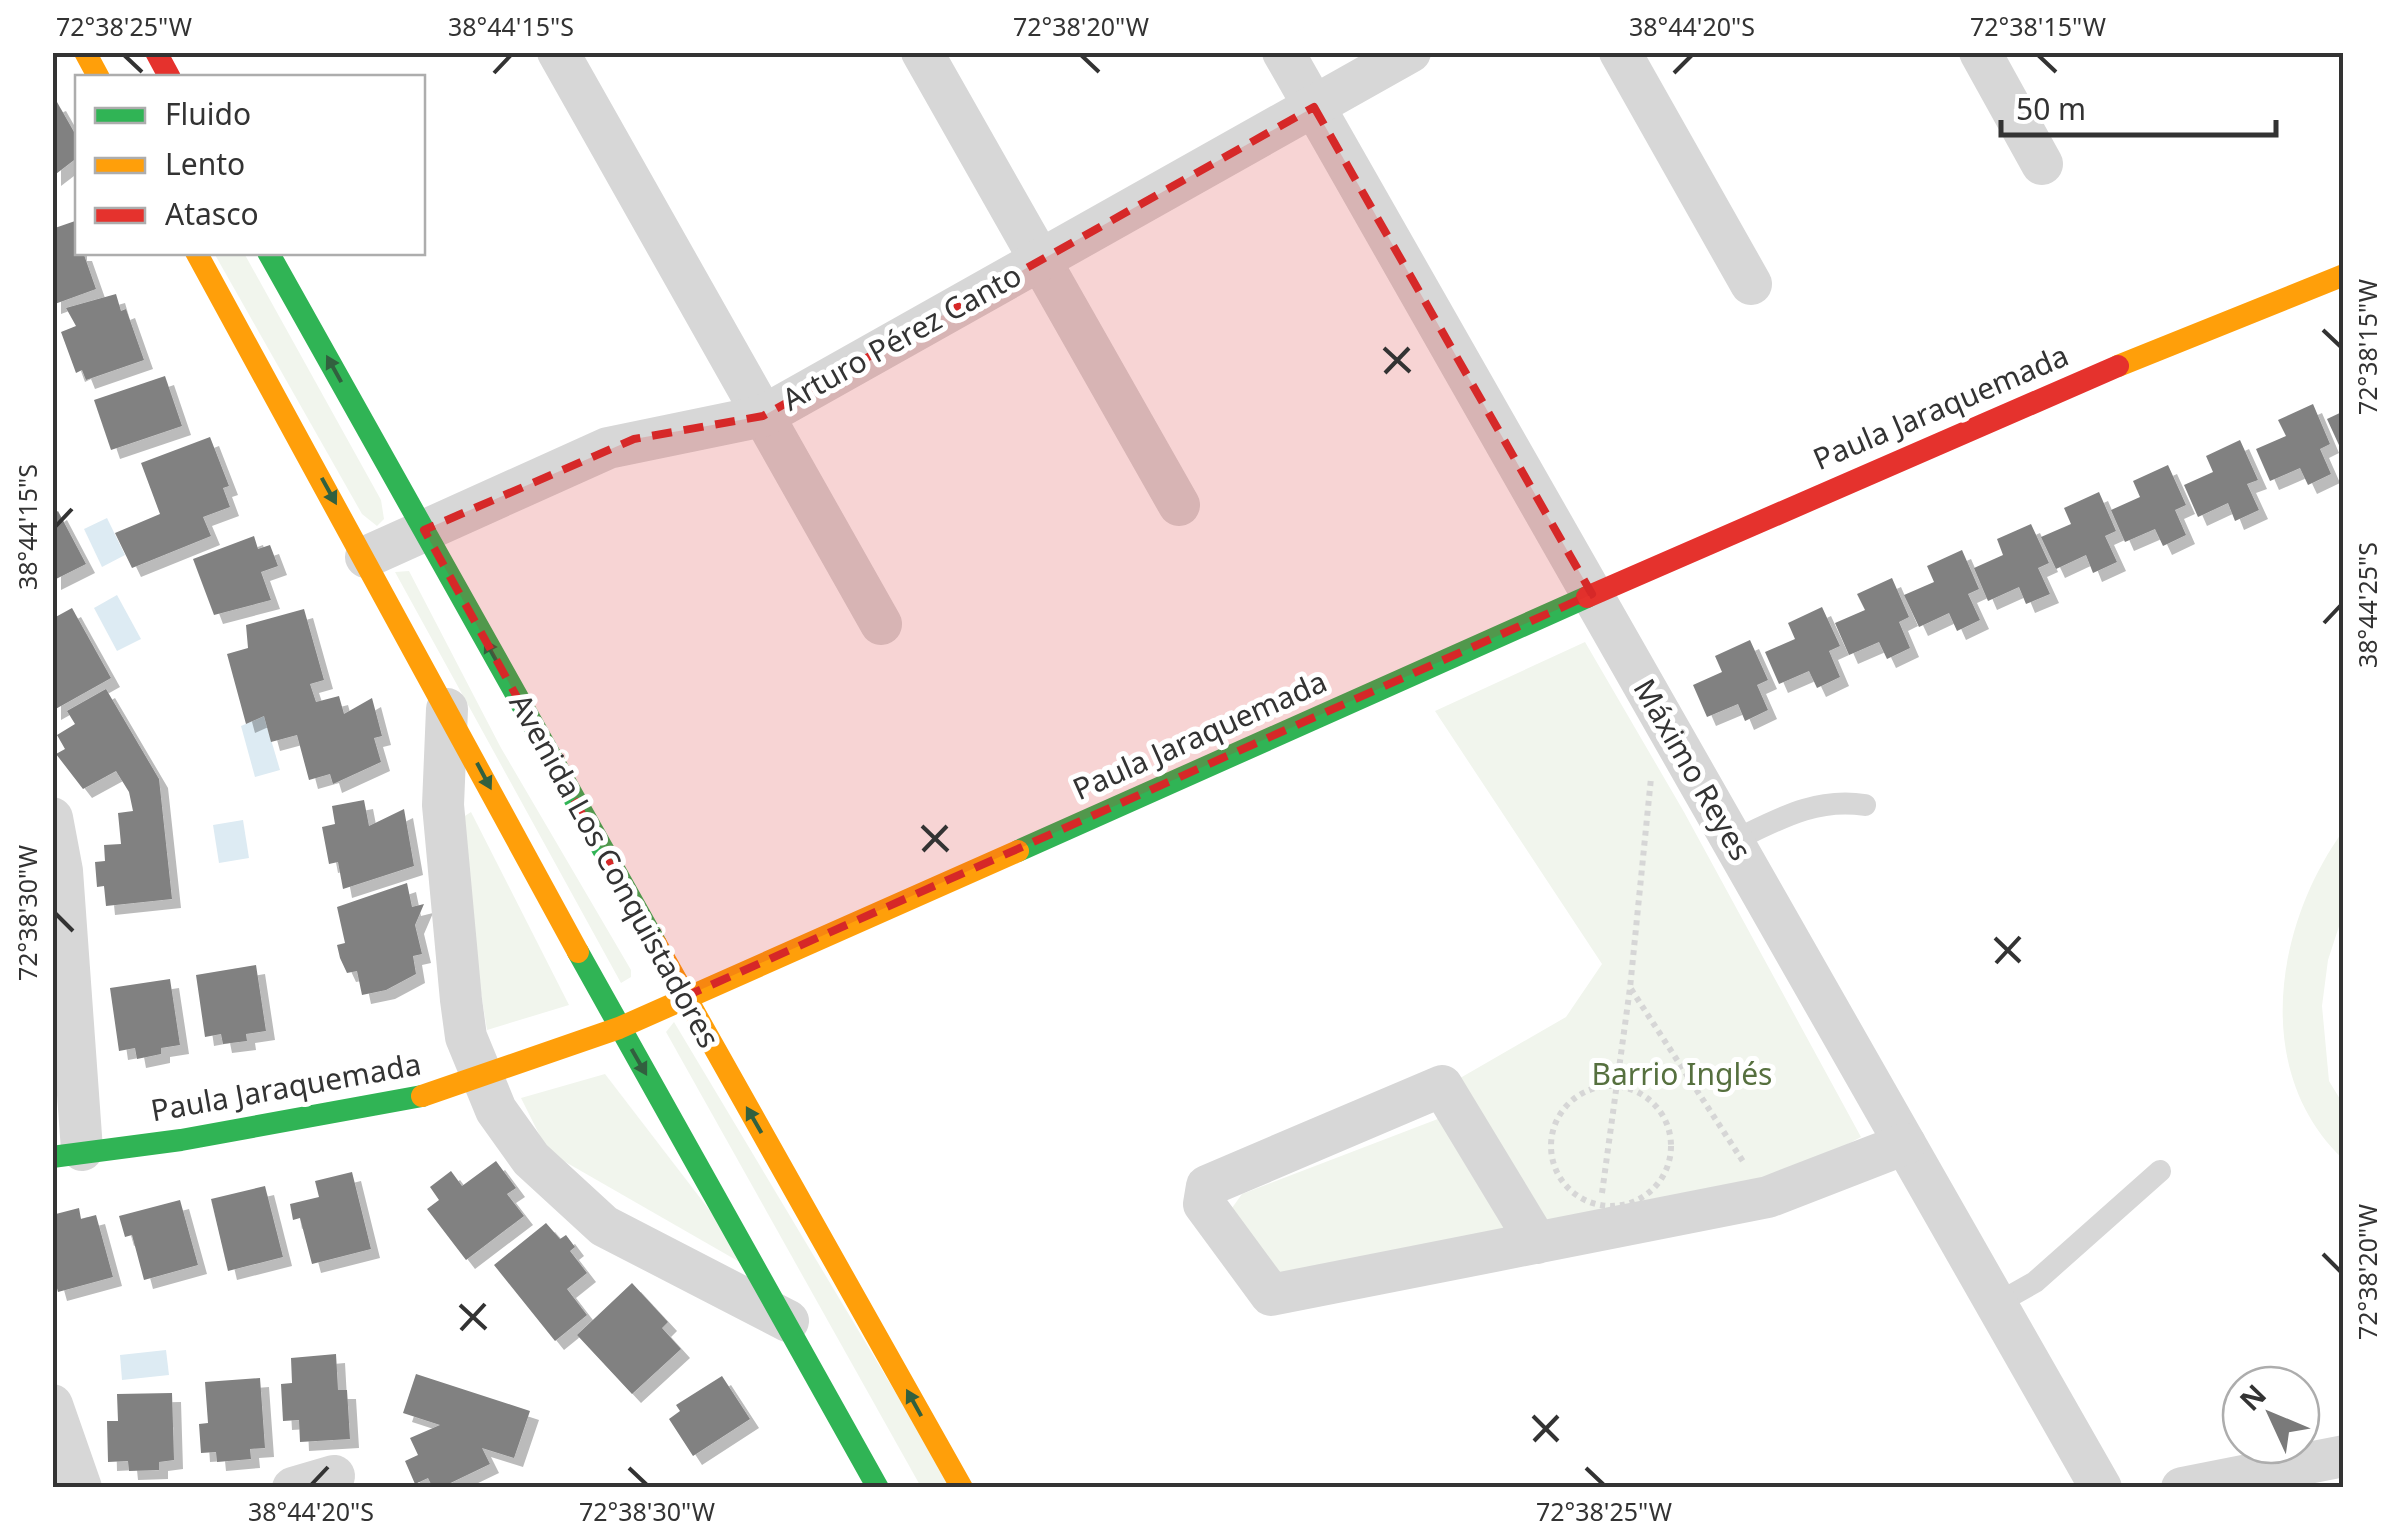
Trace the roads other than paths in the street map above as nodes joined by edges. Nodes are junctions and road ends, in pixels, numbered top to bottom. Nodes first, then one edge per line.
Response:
1 (85, 52) edge
2 (156, 52) edge
3 (558, 52) edge
4 (922, 52) edge
5 (1283, 52) edge
6 (1410, 52) edge
7 (1620, 52) edge
8 (1980, 52) edge
9 (97, 75) edge
10 (168, 75) edge
11 (1314, 107) junction
12 (2042, 164) dead end
13 (198, 255) edge
14 (270, 255) edge
15 (1040, 260) junction
16 (2344, 274) edge
17 (1751, 284) dead end
18 (763, 416) junction
19 (1178, 506) dead end
20 (424, 530) junction
21 (366, 557) junction
22 (1592, 594) junction
23 (881, 624) dead end
24 (448, 709) junction
25 (1865, 805) dead end
26 (52, 818) edge
27 (1732, 841) junction
28 (58, 901) edge
29 (684, 997) junction
30 (619, 1028) junction
31 (480, 1078) junction
32 (1905, 1144) junction
33 (67, 1154) edge
34 (2160, 1171) dead end
35 (1537, 1243) junction
36 (1996, 1304) junction
37 (788, 1322) junction
38 (52, 1405) edge
39 (2344, 1456) edge
40 (334, 1476) dead end
41 (82, 1488) edge
42 (293, 1488) edge
43 (878, 1488) edge
44 (962, 1488) edge
45 (2101, 1488) edge
46 (2182, 1488) edge

1 - 9 street
2 - 10 street
3 - 18 street
4 - 15 street
5 - 11 street, Máximo Reyes
6 - 11 street, Arturo Pérez Canto
7 - 17 street
8 - 12 street
11 - 15 street, Arturo Pérez Canto
11 - 22 street, Máximo Reyes
13 -> 21 street
20 -> 14 street, Avenida Los Conquistadores
15 - 18 street, Arturo Pérez Canto
15 - 19 street
16 - 22 street, Paula Jaraquemada
18 - 20 street, Arturo Pérez Canto
18 - 23 street
20 - 21 street, Arturo Pérez Canto
29 -> 20 street, Avenida Los Conquistadores
21 - 24 street
22 - 27 street, Máximo Reyes
22 - 29 street, Paula Jaraquemada
24 -> 30 street
24 - 31 street
25 - 27 lane
26 - 28 street
27 - 32 street, Máximo Reyes
28 - 33 street
29 - 30 street, Paula Jaraquemada
44 -> 29 street, Avenida Los Conquistadores
30 - 31 street, Paula Jaraquemada
30 -> 37 street
31 - 33 street, Paula Jaraquemada
31 - 37 street
32 - 35 street
32 - 36 street, Máximo Reyes
34 - 36 lane
35 - 35 street
36 - 45 street, Máximo Reyes
37 - 43 street
38 - 41 street
39 - 46 street
40 - 42 street

